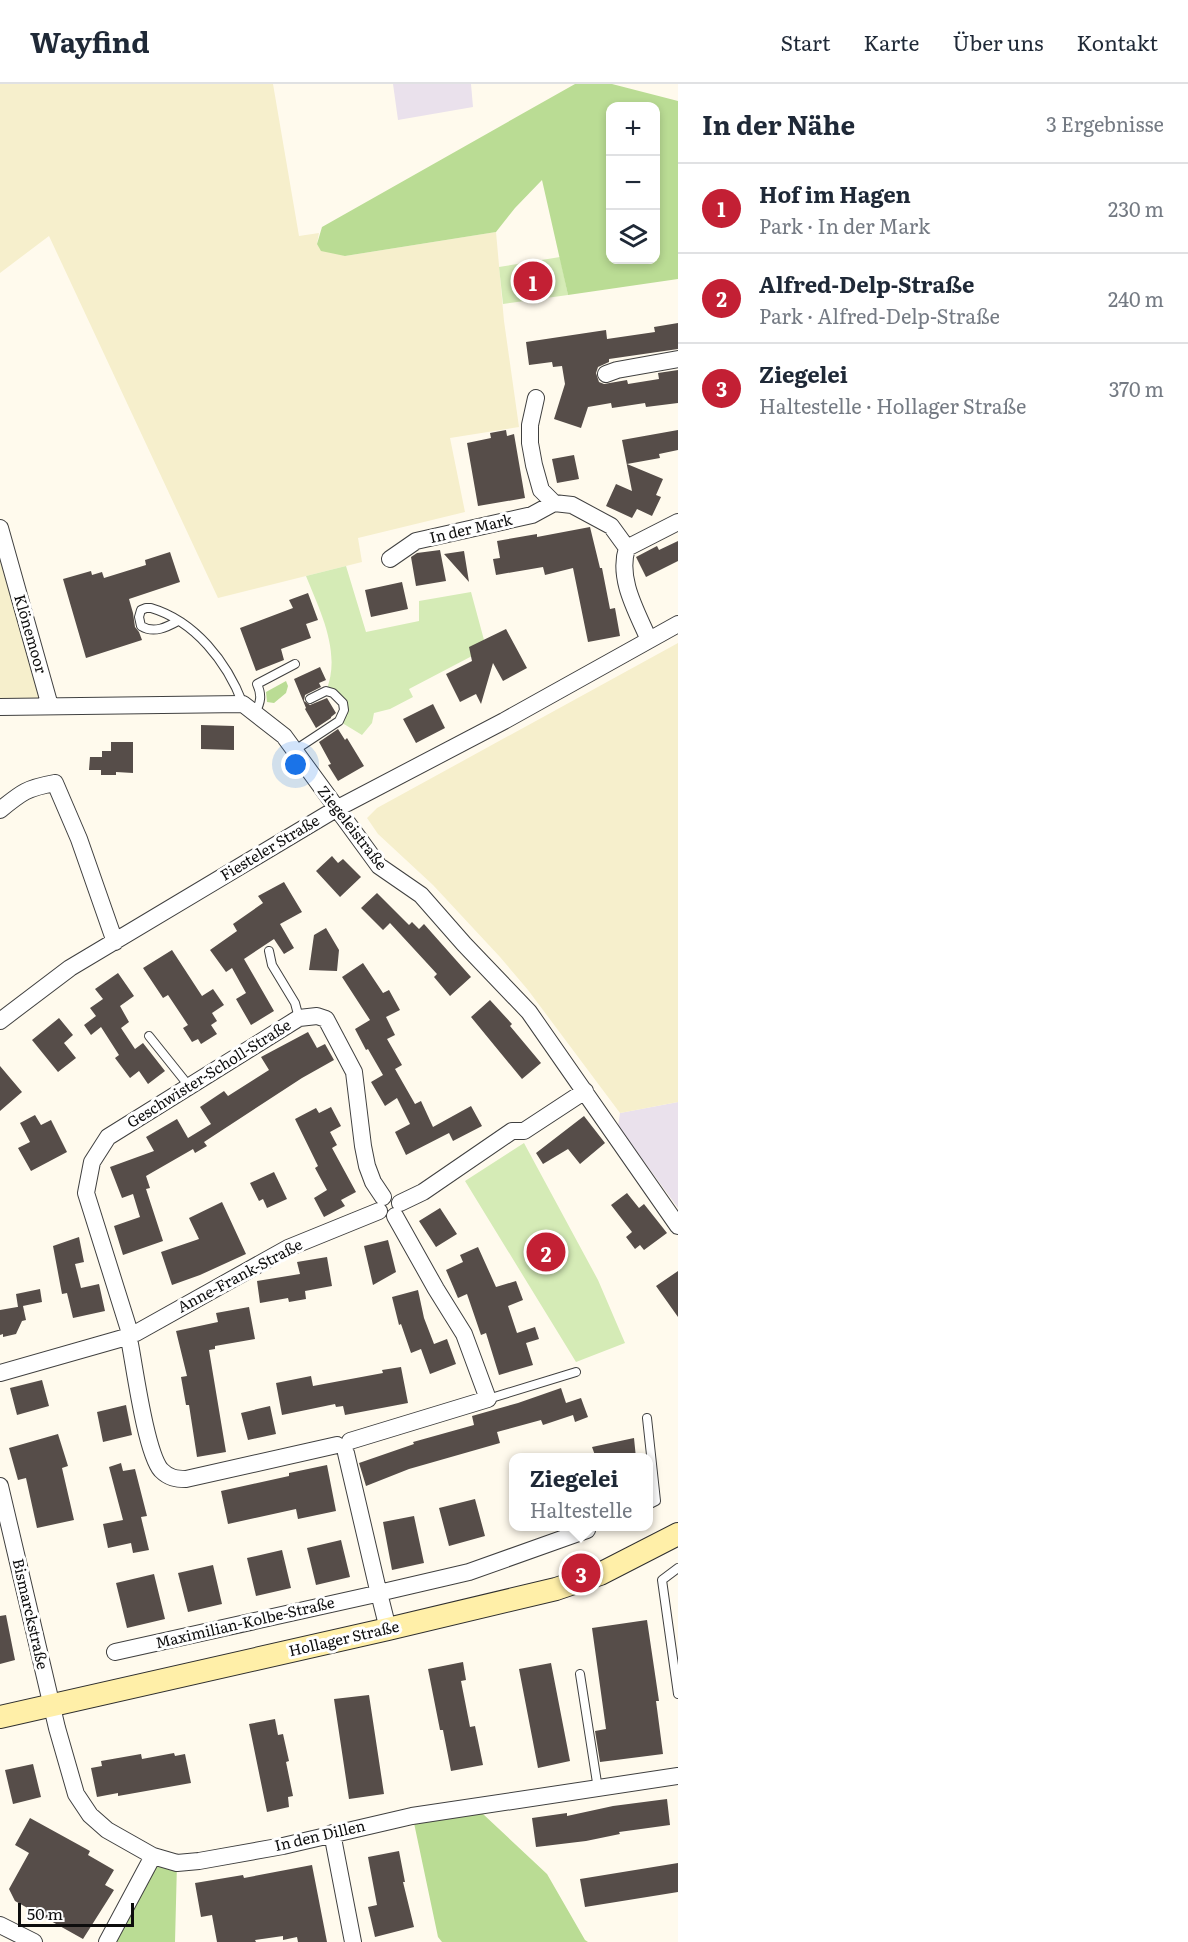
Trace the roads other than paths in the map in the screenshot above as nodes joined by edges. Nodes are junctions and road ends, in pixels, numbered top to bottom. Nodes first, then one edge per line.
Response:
1 (678, 359) edge
2 (606, 374) dead end
3 (536, 398) dead end
4 (554, 502) junction
5 (678, 522) edge
6 (0, 528) edge
7 (627, 548) junction
8 (390, 559) dead end
9 (178, 621) dead end
10 (678, 624) edge
11 (649, 640) junction
12 (295, 664) dead end
13 (310, 699) dead end
14 (50, 706) junction
15 (0, 707) edge
16 (249, 708) junction
17 (295, 750) junction
18 (336, 809) junction
19 (0, 810) edge
20 (115, 942) junction
21 (269, 951) dead end
22 (1, 1018) edge
23 (299, 1018) junction
24 (149, 1036) dead end
25 (189, 1086) junction
26 (585, 1091) junction
27 (389, 1207) junction
28 (678, 1226) edge
29 (129, 1336) junction
30 (576, 1372) dead end
31 (0, 1373) edge
32 (488, 1399) junction
33 (647, 1418) dead end
34 (344, 1446) junction
35 (651, 1453) edge
36 (653, 1473) edge
37 (0, 1486) edge
38 (653, 1502) edge
39 (583, 1531) edge
40 (678, 1534) edge
41 (678, 1568) edge
42 (379, 1593) junction
43 (388, 1629) junction
44 (115, 1653) dead end
45 (580, 1674) dead end
46 (678, 1694) edge
47 (52, 1706) junction
48 (0, 1717) edge
49 (678, 1776) edge
50 (598, 1789) junction
51 (332, 1833) junction
52 (153, 1856) junction
53 (0, 1925) edge
54 (34, 1942) edge
55 (107, 1942) edge
56 (353, 1942) edge

1 - 2 street
3 - 4 street
4 - 7 street
4 - 8 street, In der Mark
5 - 7 street
6 - 14 street, Klönemoor
7 - 11 street
9 - 16 lane
10 - 11 street, Fiesteler Straße
11 - 18 street, Fiesteler Straße
12 - 16 lane
13 - 17 lane
14 - 15 street
14 - 16 street
16 - 17 street, Ziegeleistraße
17 - 18 street, Ziegeleistraße
18 - 20 street, Fiesteler Straße
18 - 26 street, Ziegeleistraße
19 - 20 street
20 - 22 street, Fiesteler Straße
21 - 23 lane
23 - 25 street, Geschwister-Scholl-Straße
23 - 27 street, Geschwister-Scholl-Straße
24 - 25 lane
25 - 29 street, Geschwister-Scholl-Straße
26 - 27 street, Anne-Frank-Straße
26 - 28 street, Ziegeleistraße
27 - 29 street, Anne-Frank-Straße
27 - 32 street
29 - 31 street, Anne-Frank-Straße
29 - 34 street, Geschwister-Scholl-Straße
30 - 32 lane
32 - 34 street, Geschwister-Scholl-Straße
33 - 35 lane
34 - 42 street
36 - 38 lane
37 - 47 street, Bismarckstraße
39 - 42 street, Maximilian-Kolbe-Straße
40 - 43 main road, Hollager Straße
41 - 46 lane
42 - 43 street
42 - 44 street, Maximilian-Kolbe-Straße
43 - 47 main road, Hollager Straße
45 - 50 lane
47 - 48 main road, Hollager Straße
47 - 52 street, In den Dillen
49 - 50 street, In den Dillen
50 - 51 street, In den Dillen
51 - 52 street, In den Dillen
51 - 56 street
52 - 55 street
53 - 54 street

